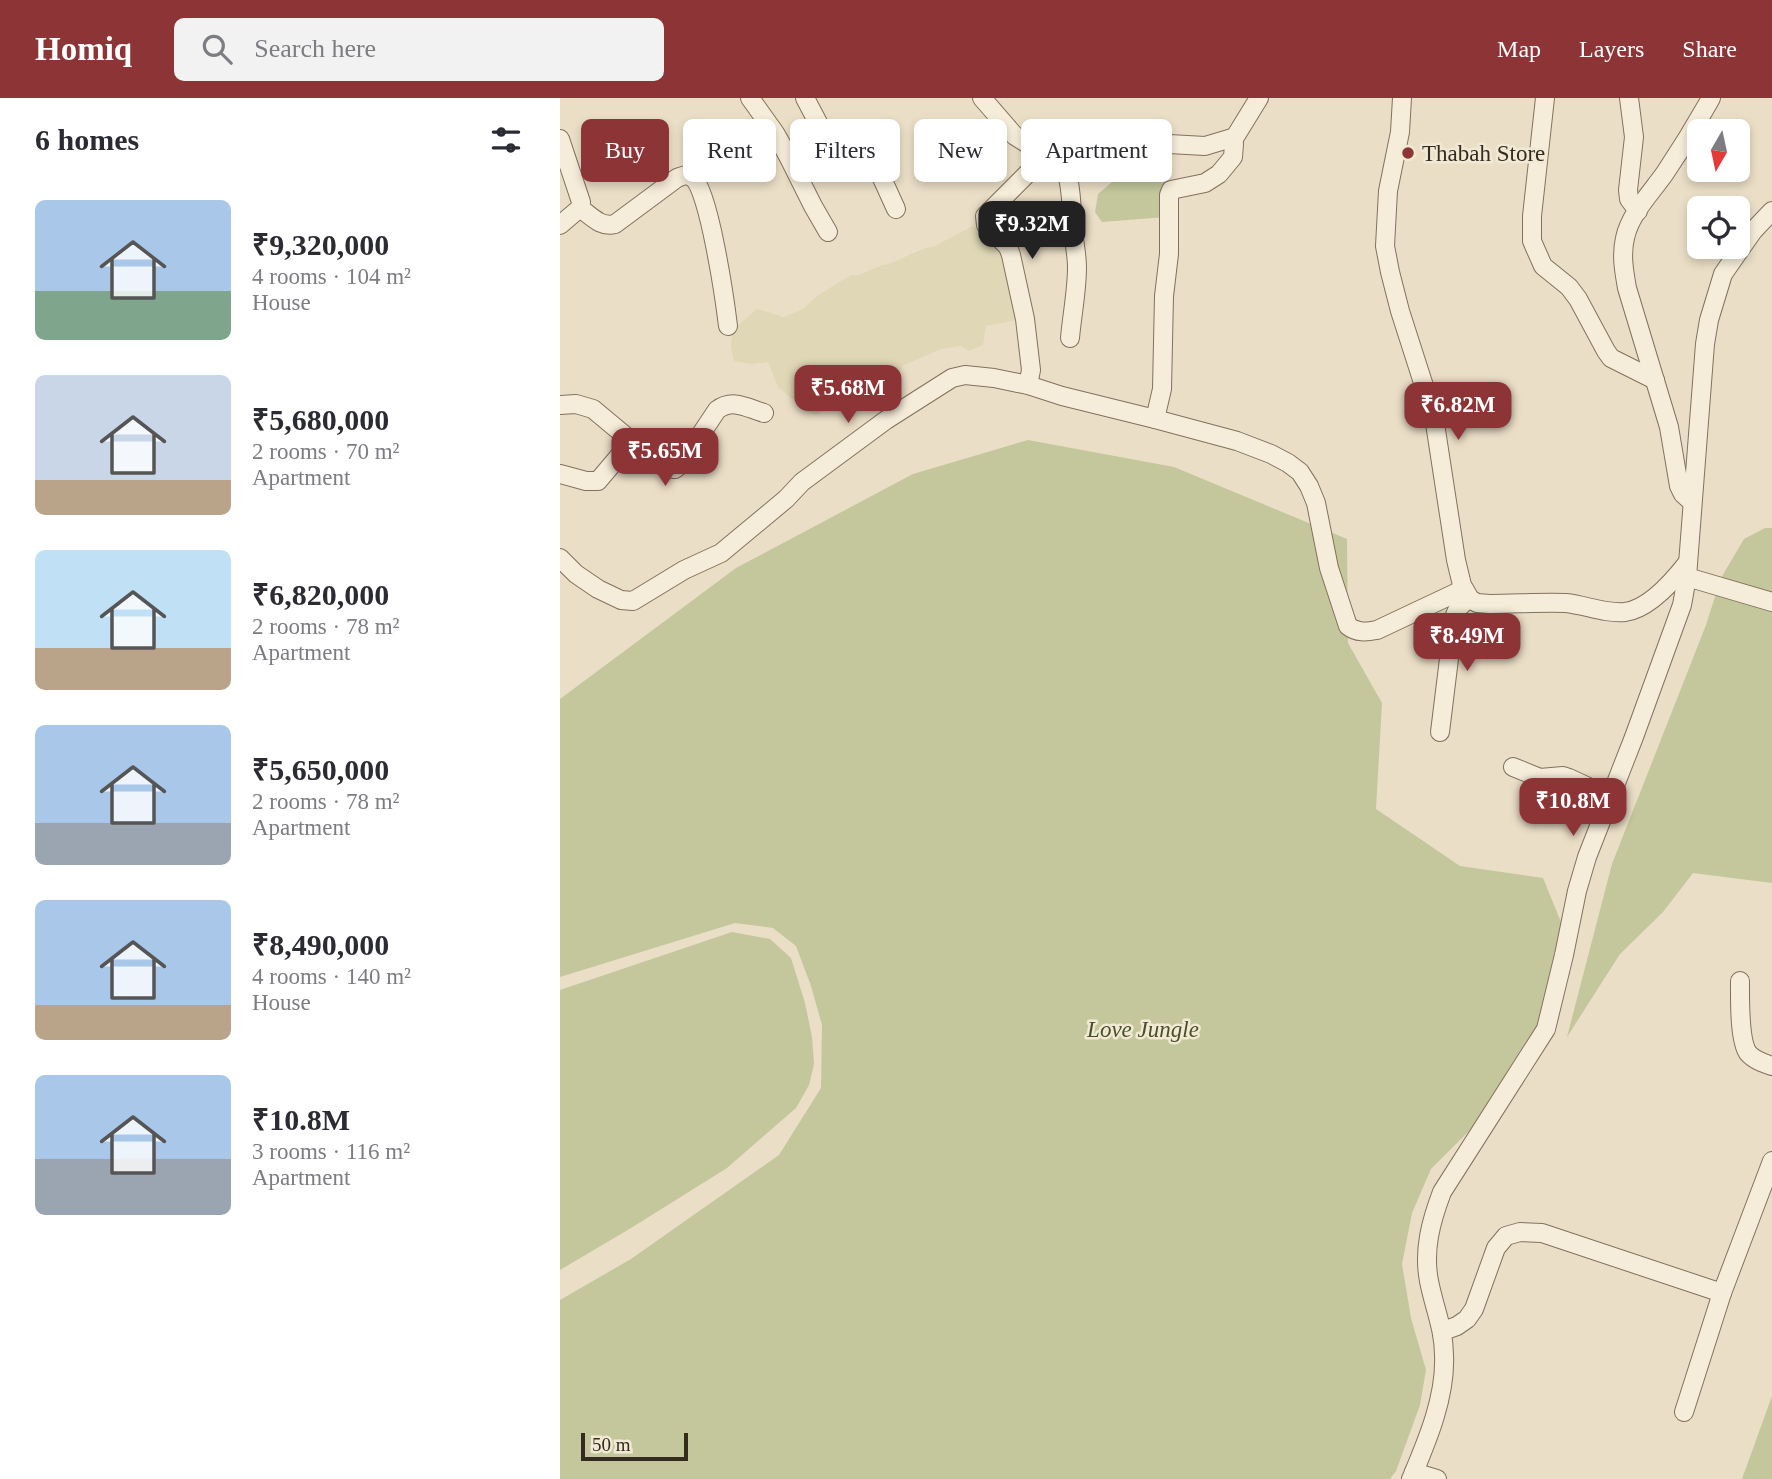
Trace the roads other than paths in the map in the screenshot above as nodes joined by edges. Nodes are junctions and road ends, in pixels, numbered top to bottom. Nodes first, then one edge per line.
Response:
1 (750, 98) edge
2 (805, 98) edge
3 (982, 98) edge
4 (1259, 98) edge
5 (1402, 98) edge
6 (1545, 98) edge
7 (1629, 98) edge
8 (1711, 98) edge
9 (816, 119) edge
10 (1232, 138) junction
11 (560, 139) edge
12 (1021, 140) edge
13 (1172, 144) edge
14 (790, 153) edge
15 (787, 154) junction
16 (1021, 181) edge
17 (884, 182) edge
18 (1069, 182) edge
19 (580, 208) junction
20 (896, 209) dead end
21 (1638, 211) junction
22 (1772, 211) edge
23 (560, 225) edge
24 (828, 232) dead end
25 (729, 326) dead end
26 (1070, 338) dead end
27 (1655, 380) junction
28 (1028, 385) junction
29 (560, 405) edge
30 (764, 413) dead end
31 (1156, 419) junction
32 (631, 442) junction
33 (560, 474) edge
34 (1692, 502) junction
35 (560, 558) edge
36 (1687, 569) junction
37 (1467, 594) junction
38 (1772, 601) edge
39 (1440, 732) dead end
40 (1513, 767) dead end
41 (1610, 797) junction
42 (1740, 981) dead end
43 (1772, 1066) edge
44 (1772, 1161) edge
45 (1723, 1293) junction
46 (1443, 1331) junction
47 (1684, 1412) dead end
48 (1413, 1475) edge
49 (1437, 1479) edge

1 - 15 street
2 - 9 street
3 - 12 street
4 - 10 street
5 - 37 street
6 - 27 street
7 - 21 street
8 - 21 street
10 - 13 street
10 - 31 street
11 - 19 street
14 - 15 street
15 - 24 street
16 - 28 street
17 - 20 street
18 - 26 street
19 - 23 street
19 - 25 street
21 - 27 street
22 - 34 street
27 - 34 street
28 - 31 street
28 - 35 street
29 - 32 street
30 - 32 street
31 - 37 street
32 - 33 street
34 - 36 street
36 - 37 street
36 - 38 street
36 - 41 street
37 - 39 street
40 - 41 street
41 - 46 street
42 - 43 street
44 - 45 street
45 - 46 street
45 - 47 street
46 - 48 street
48 - 49 street

